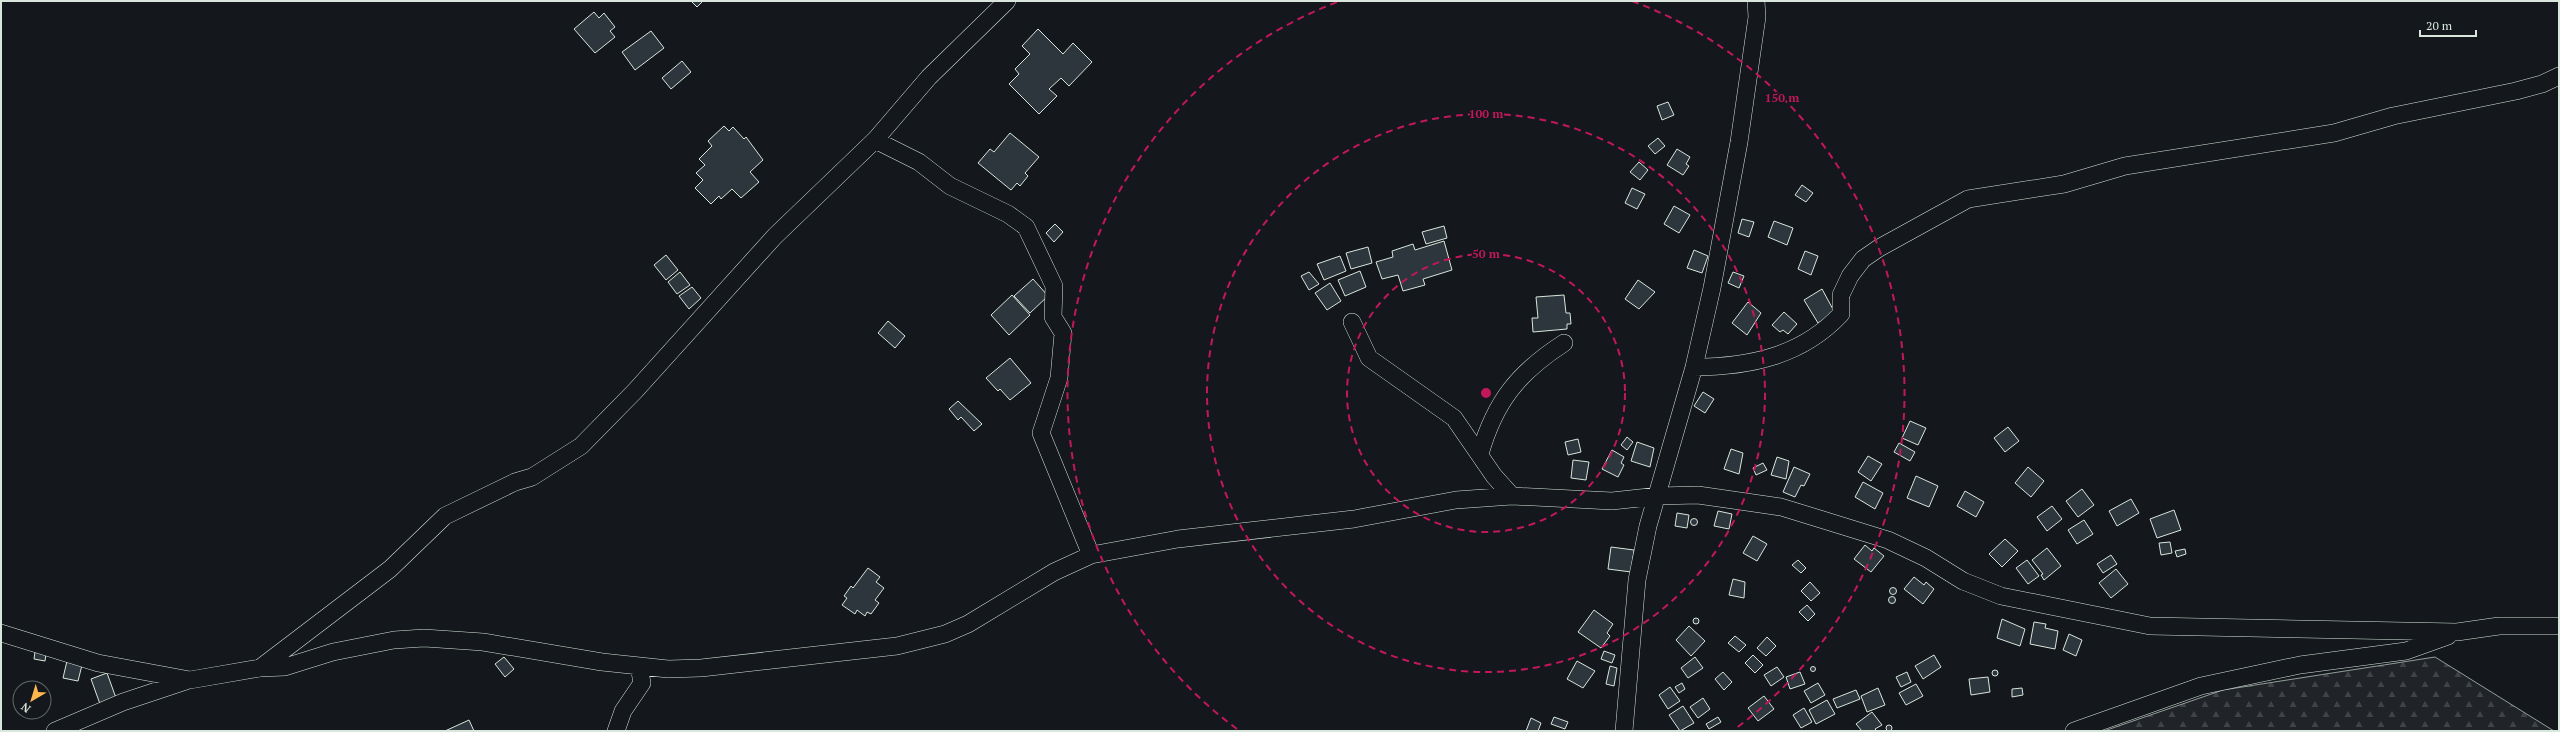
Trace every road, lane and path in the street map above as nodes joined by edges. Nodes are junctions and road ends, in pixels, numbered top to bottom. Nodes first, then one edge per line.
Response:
1 (1007, 1) edge
2 (1756, 1) edge
3 (2559, 76) edge
4 (875, 140) junction
5 (1352, 322) dead end
6 (1564, 343) dead end
7 (1694, 367) junction
8 (1480, 454) junction
9 (1512, 496) junction
10 (1658, 496) junction
11 (1091, 555) junction
12 (2559, 626) edge
13 (2457, 632) junction
14 (1, 633) edge
15 (639, 666) junction
16 (260, 668) junction
17 (190, 680) junction
18 (56, 731) edge
19 (616, 731) edge
20 (1624, 731) edge
21 (2074, 731) edge

1 - 4 street
2 - 7 street
3 - 7 street
4 - 11 street
4 - 16 street
5 - 8 street
6 - 8 street
7 - 10 street
8 - 9 street
9 - 10 street
9 - 11 street
10 - 13 street
10 - 20 street
11 - 15 street
12 - 13 street
13 - 21 street
14 - 17 street
15 - 16 street
15 - 19 street
16 - 17 street
17 - 18 street

